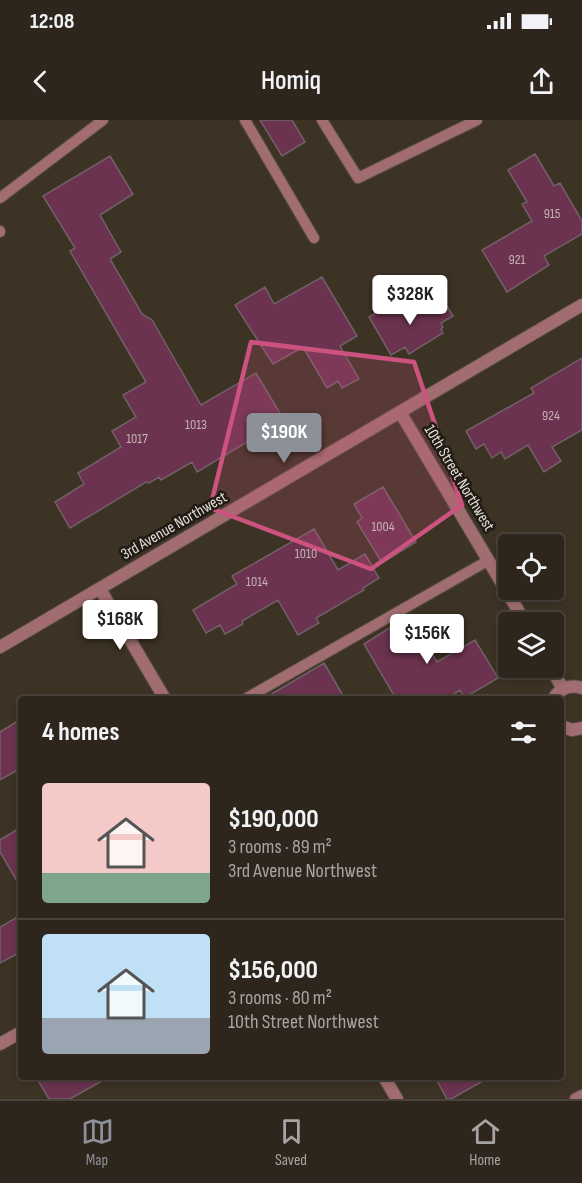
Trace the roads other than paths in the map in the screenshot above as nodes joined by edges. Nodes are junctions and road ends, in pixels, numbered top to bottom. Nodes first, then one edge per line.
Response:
1 (103, 120) edge
2 (245, 120) edge
3 (322, 120) edge
4 (477, 120) edge
5 (0, 198) edge
6 (314, 238) dead end
7 (582, 305) edge
8 (400, 412) junction
9 (489, 560) junction
10 (100, 589) junction
11 (519, 612) edge
12 (0, 647) edge
13 (557, 678) edge
14 (582, 688) edge
15 (563, 689) junction
16 (163, 696) edge
17 (250, 696) edge
18 (556, 696) edge
19 (564, 727) edge
20 (582, 728) edge
21 (18, 1034) edge
22 (0, 1044) edge
23 (386, 1080) edge
24 (582, 1096) edge
25 (397, 1099) edge
26 (576, 1099) edge

1 - 5 lane
2 - 6 lane
3 - 4 lane
7 - 8 street, 3rd Avenue Northwest
8 - 9 street, 10th Street Northwest
8 - 10 street, 3rd Avenue Northwest
9 - 11 street, 10th Street Northwest
9 - 17 lane
10 - 12 street, 3rd Avenue Northwest
10 - 16 street
13 - 15 street
14 - 15 street
15 - 18 street
19 - 20 street
21 - 22 street
23 - 25 street
24 - 26 street

